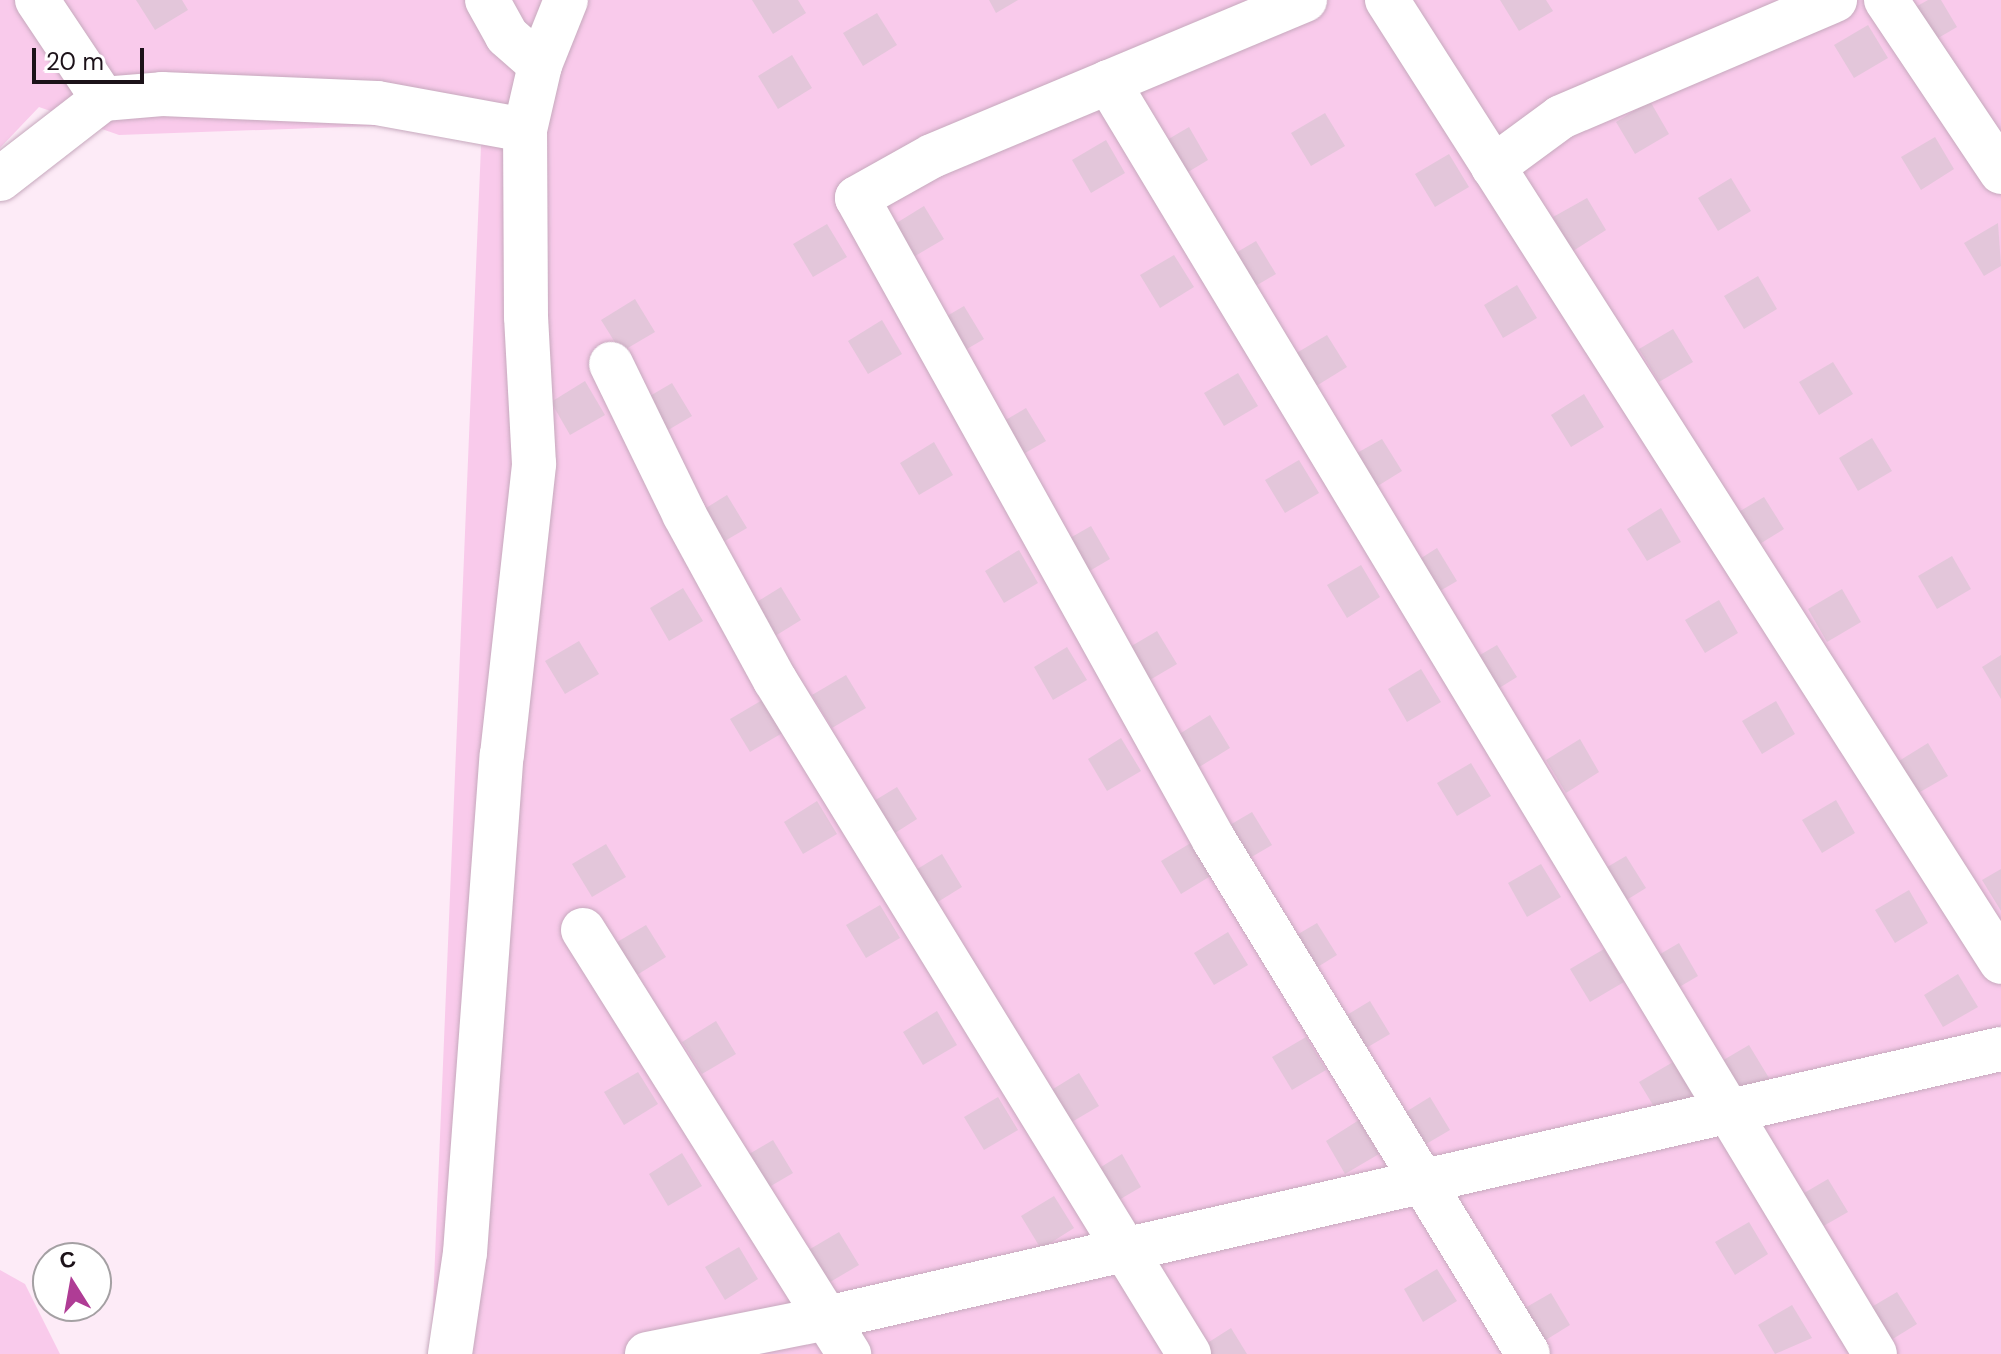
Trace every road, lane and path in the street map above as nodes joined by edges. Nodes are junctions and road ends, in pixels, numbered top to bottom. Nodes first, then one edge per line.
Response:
1 (37, 0) edge
2 (487, 0) edge
3 (566, 0) edge
4 (1305, 0) edge
5 (1387, 0) edge
6 (1835, 0) edge
7 (1886, 0) edge
8 (540, 65) junction
9 (1108, 82) junction
10 (103, 99) junction
11 (525, 130) junction
12 (1493, 167) junction
13 (2001, 172) edge
14 (0, 179) edge
15 (611, 364) dead end
16 (583, 930) dead end
17 (2001, 962) edge
18 (2001, 1049) edge
19 (1724, 1109) junction
20 (1421, 1180) junction
21 (1126, 1250) junction
22 (838, 1336) edge
23 (450, 1354) edge
24 (647, 1354) edge
25 (1189, 1354) edge
26 (1528, 1354) edge
27 (1875, 1354) edge

1 - 10 street
2 - 8 street
3 - 8 street
4 - 9 street
5 - 12 street
6 - 12 street
7 - 13 street
8 - 11 street
9 - 19 street
9 - 20 street
10 - 11 street
10 - 14 street
11 - 23 street
12 - 17 street
15 - 21 street
16 - 22 street
18 - 19 street
19 - 20 street
19 - 27 street
20 - 21 street
20 - 26 street
21 - 22 street
21 - 25 street
22 - 24 street

